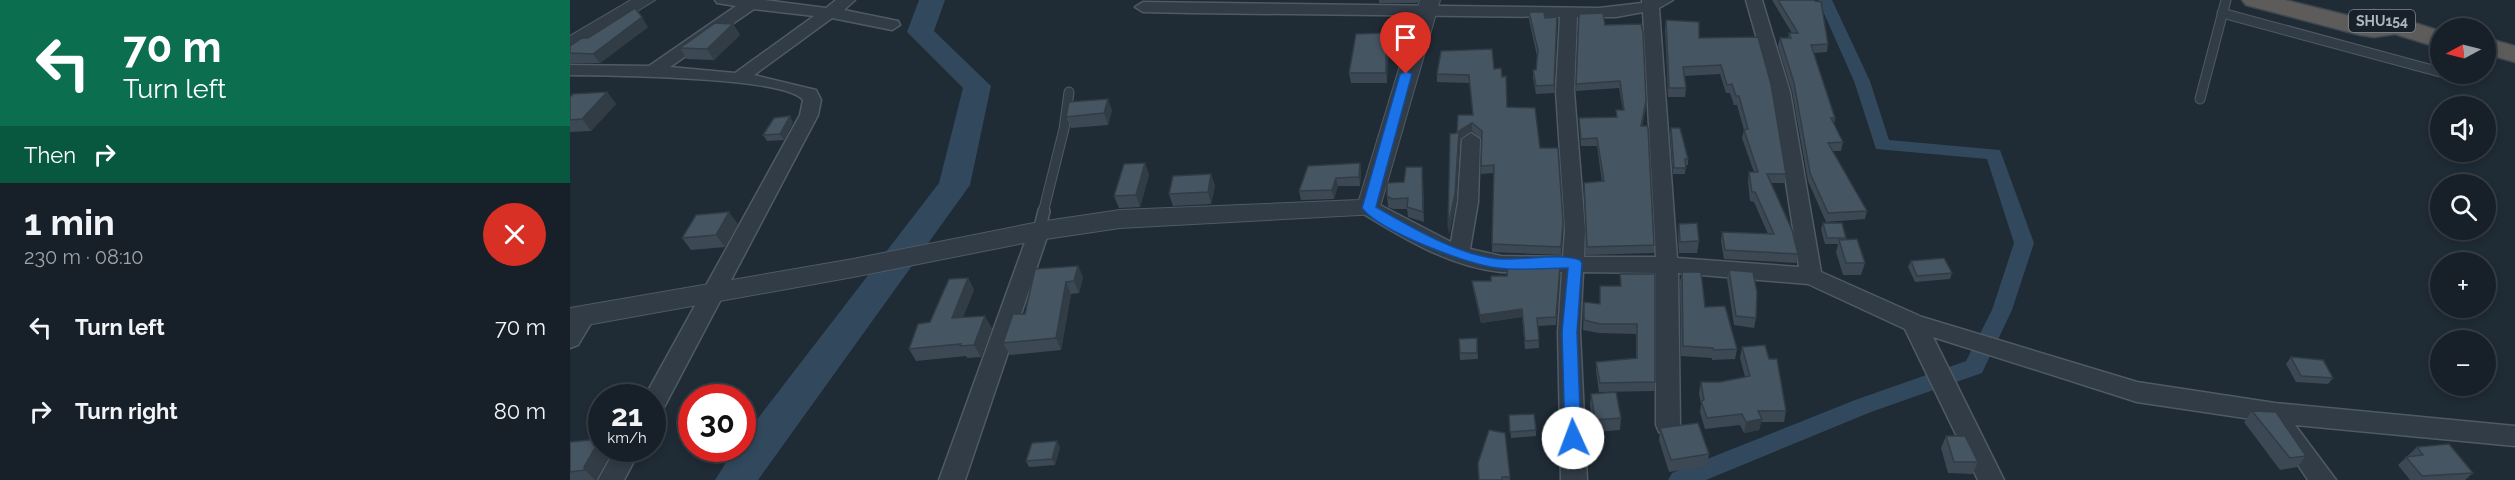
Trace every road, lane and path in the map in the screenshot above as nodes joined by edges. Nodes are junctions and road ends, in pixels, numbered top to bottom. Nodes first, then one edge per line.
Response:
1 (645, 0) edge
2 (723, 0) edge
3 (847, 0) edge
4 (1754, 0) edge
5 (2226, 0) edge
6 (2255, 0) edge
7 (2324, 0) edge
8 (2345, 0) edge
9 (754, 2) edge
10 (1655, 2) edge
11 (1427, 6) edge
12 (1143, 7) dead end
13 (1569, 11) junction
14 (827, 13) junction
15 (2222, 13) junction
16 (892, 25) dead end
17 (2395, 26) junction
18 (2430, 28) edge
19 (2430, 37) edge
20 (570, 45) edge
21 (2496, 48) edge
22 (2515, 54) edge
23 (2496, 57) edge
24 (2515, 63) edge
25 (2430, 69) edge
26 (570, 70) edge
27 (653, 71) junction
28 (737, 79) junction
29 (1069, 92) dead end
30 (2200, 99) dead end
31 (1471, 139) dead end
32 (1369, 208) junction
33 (1039, 231) junction
34 (1459, 254) junction
35 (1575, 263) junction
36 (1667, 265) junction
37 (1811, 276) junction
38 (716, 292) junction
39 (578, 317) edge
40 (1914, 322) junction
41 (570, 339) edge
42 (664, 384) edge
43 (2275, 413) junction
44 (1668, 425) edge
45 (2515, 436) edge
46 (621, 462) edge
47 (611, 480) edge
48 (952, 480) edge
49 (1574, 480) edge
50 (1991, 480) edge
51 (2323, 480) edge

1 - 20 street
2 - 9 street
3 - 14 street
4 - 37 street
5 - 15 lane
6 - 17 highway
7 - 17 highway, SHU154
8 - 18 highway
9 - 14 street
9 - 27 street
10 - 13 street
10 - 36 street
11 - 12 street
11 - 13 street
11 - 32 street
13 - 35 street
14 - 16 street
14 - 28 street
15 - 25 lane
15 - 30 lane
17 - 19 highway, SHU154
21 - 22 highway
23 - 24 highway
26 - 27 street
27 - 28 street
28 - 38 street
29 - 33 lane
31 - 34 street
32 - 33 street
32 - 34 street
33 - 38 street
33 - 48 street
34 - 35 street
35 - 36 street
35 - 49 street
36 - 37 street
36 - 44 street
37 - 40 street
38 - 39 street
38 - 42 street
39 - 41 street
40 - 43 street
40 - 50 street
43 - 45 street
43 - 51 street
46 - 47 street

